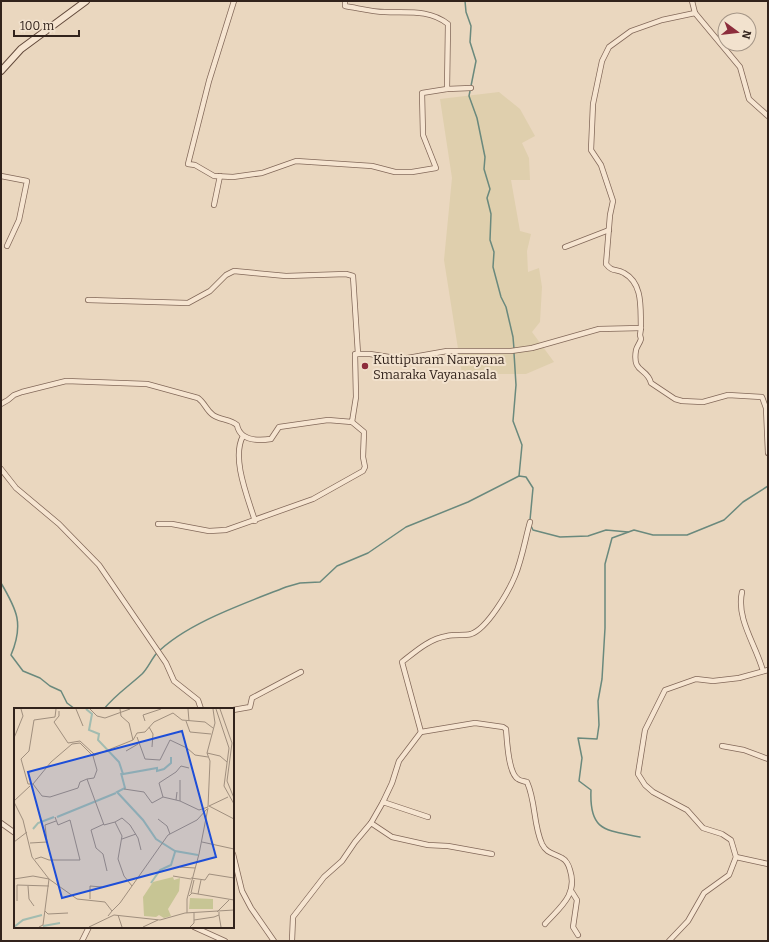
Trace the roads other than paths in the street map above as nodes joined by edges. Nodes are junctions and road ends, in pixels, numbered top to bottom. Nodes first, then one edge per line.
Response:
1 (86, 1) edge
2 (234, 1) edge
3 (345, 1) edge
4 (692, 1) edge
5 (695, 12) junction
6 (1, 71) edge
7 (471, 88) dead end
8 (447, 89) junction
9 (768, 116) edge
10 (1, 176) edge
11 (220, 176) junction
12 (214, 205) dead end
13 (610, 230) junction
14 (7, 246) dead end
15 (565, 246) dead end
16 (88, 300) dead end
17 (641, 328) junction
18 (358, 354) junction
19 (768, 396) edge
20 (762, 398) junction
21 (1, 404) edge
22 (767, 408) edge
23 (352, 422) junction
24 (243, 436) junction
25 (768, 453) edge
26 (1, 469) edge
27 (255, 521) junction
28 (530, 522) dead end
29 (158, 524) dead end
30 (742, 592) dead end
31 (768, 670) edge
32 (762, 671) junction
33 (301, 672) dead end
34 (201, 708) edge
35 (234, 710) edge
36 (421, 732) junction
37 (722, 746) dead end
38 (768, 759) edge
39 (383, 802) junction
40 (428, 816) dead end
41 (1, 823) edge
42 (371, 823) junction
43 (14, 832) edge
44 (492, 854) dead end
45 (736, 857) junction
46 (234, 858) edge
47 (768, 864) edge
48 (572, 892) junction
49 (545, 924) dead end
50 (88, 928) edge
51 (196, 928) edge
52 (578, 935) dead end
53 (82, 941) edge
54 (226, 941) edge
55 (274, 941) edge
56 (292, 941) edge
57 (669, 941) edge

1 - 6 main road
2 - 11 street
3 - 8 street
4 - 5 street
5 - 9 street
5 - 13 street
7 - 8 street
8 - 11 street
10 - 14 street
11 - 12 street
13 - 15 street
13 - 17 street
16 - 18 street
17 - 18 street
17 - 20 street
18 - 23 street
19 - 20 street
20 - 22 street
21 - 24 street
22 - 25 street
23 - 24 street
23 - 27 street
24 - 27 street
26 - 34 street
27 - 29 street
28 - 36 street
30 - 32 street
31 - 32 street
32 - 45 street
33 - 35 street
36 - 39 street
36 - 48 street
37 - 38 street
39 - 40 street
39 - 42 street
41 - 43 street
42 - 44 street
42 - 56 street
45 - 47 street
45 - 57 street
46 - 55 street
48 - 49 street
48 - 52 street
50 - 53 street
51 - 54 street

